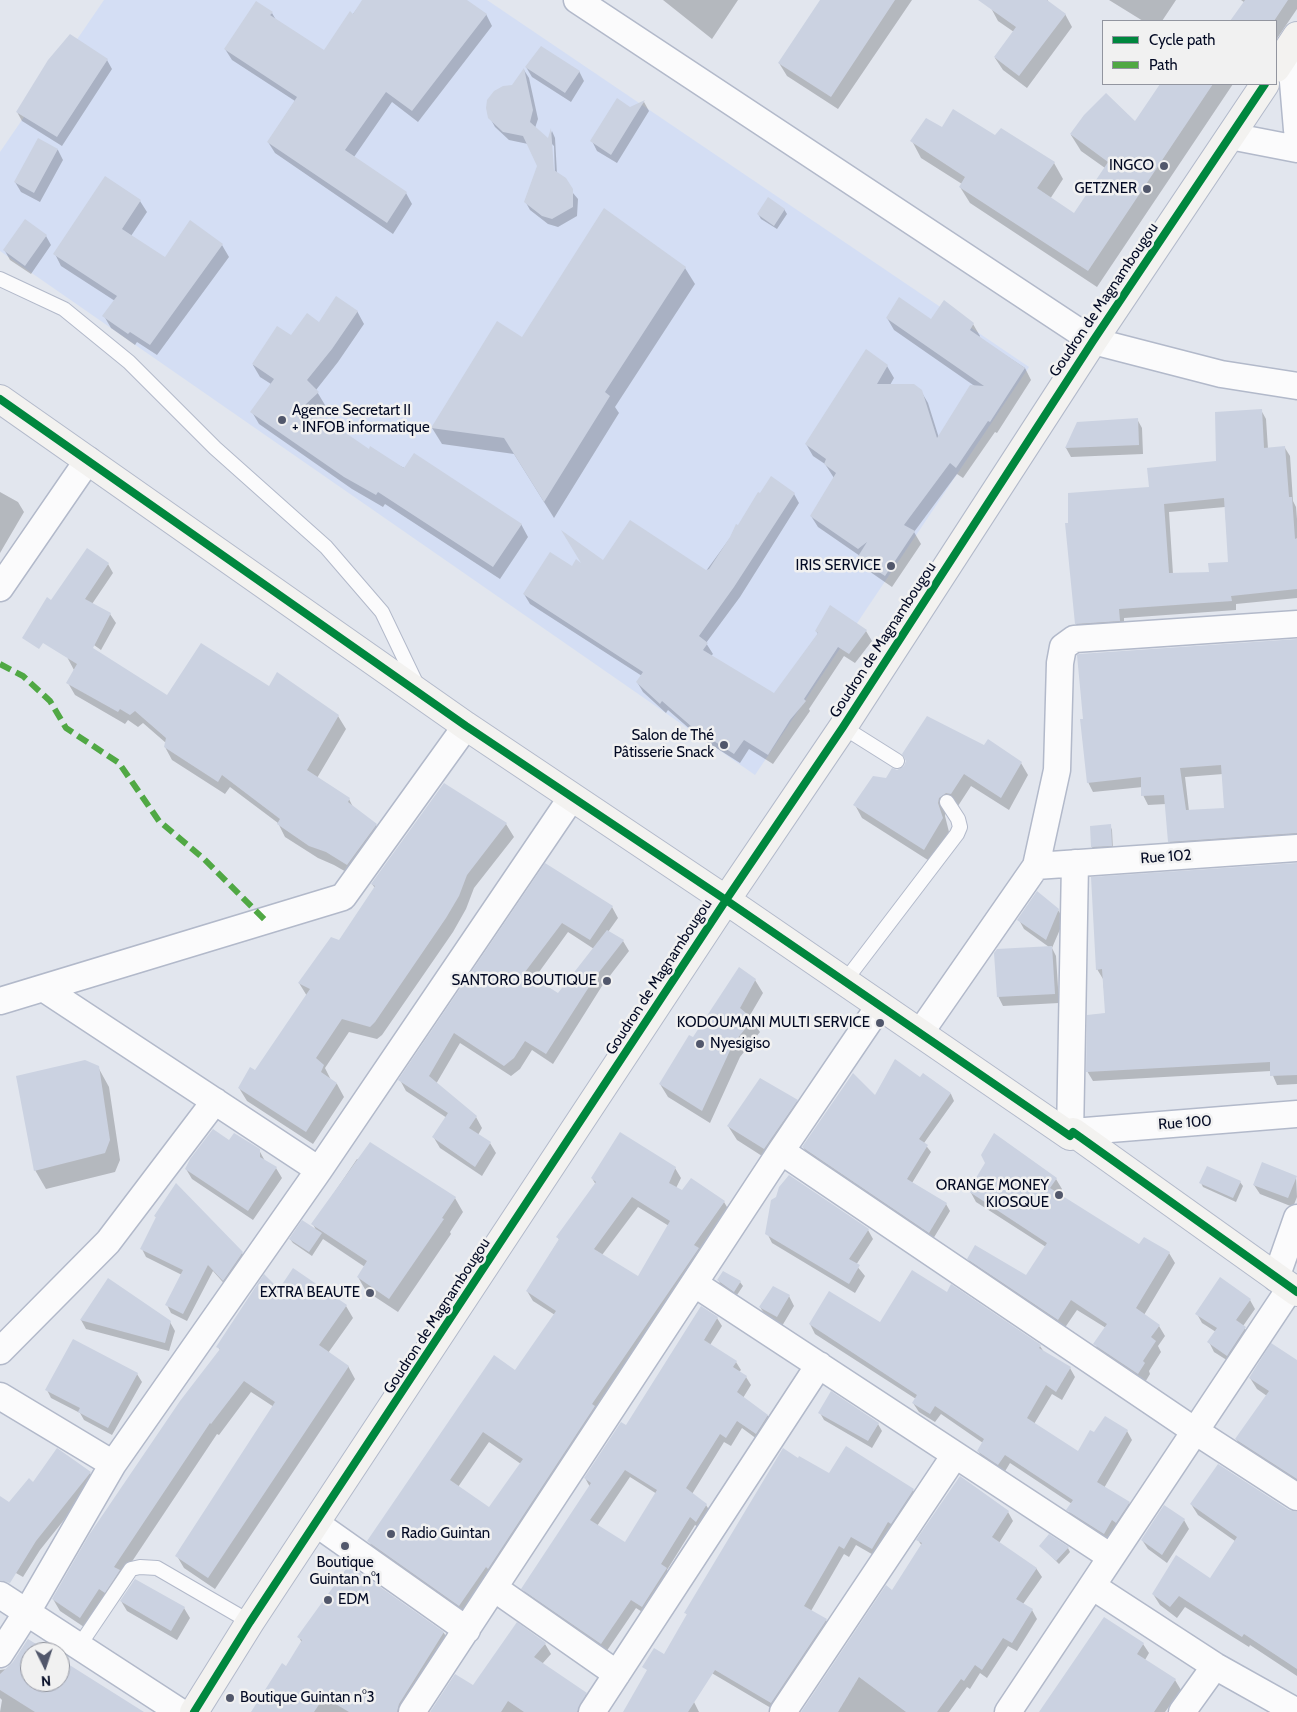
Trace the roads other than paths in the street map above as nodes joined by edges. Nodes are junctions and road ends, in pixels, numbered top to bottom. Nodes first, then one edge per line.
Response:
1 (577, 0) edge
2 (1288, 50) edge
3 (1264, 85) edge
4 (1297, 130) edge
5 (1230, 136) junction
6 (1297, 149) edge
7 (0, 279) edge
8 (1093, 341) junction
9 (1297, 386) edge
10 (0, 399) edge
11 (88, 460) junction
12 (0, 588) edge
13 (1297, 624) edge
14 (421, 694) junction
15 (466, 726) junction
16 (843, 727) junction
17 (897, 761) dead end
18 (572, 796) junction
19 (947, 802) dead end
20 (1297, 848) edge
21 (1075, 863) junction
22 (1036, 866) junction
23 (726, 900) junction
24 (845, 981) junction
25 (43, 988) junction
26 (0, 1001) edge
27 (880, 1005) junction
28 (920, 1033) junction
29 (215, 1101) junction
30 (1297, 1114) edge
31 (1072, 1134) junction
32 (781, 1152) junction
33 (319, 1170) junction
34 (1297, 1218) edge
35 (695, 1284) junction
36 (1288, 1286) edge
37 (0, 1351) edge
38 (819, 1365) junction
39 (0, 1396) edge
40 (1195, 1431) junction
41 (955, 1455) junction
42 (113, 1464) junction
43 (1297, 1497) edge
44 (317, 1524) junction
45 (1111, 1557) junction
46 (1092, 1586) junction
47 (494, 1588) junction
48 (0, 1595) edge
49 (27, 1612) junction
50 (250, 1622) junction
51 (467, 1630) junction
52 (79, 1646) junction
53 (0, 1654) edge
54 (1215, 1666) junction
55 (617, 1674) junction
56 (1271, 1703) edge
57 (595, 1711) edge
58 (180, 1712) edge
59 (194, 1712) edge
60 (412, 1712) edge
61 (783, 1712) edge
62 (1008, 1712) edge
63 (1182, 1712) edge
64 (1297, 1712) edge

1 - 8 street
2 - 4 street
3 - 5 street, Goudron de Magnambougou
5 - 6 street
5 - 8 street, Goudron de Magnambougou
7 - 14 lane
8 - 9 street
8 - 16 street, Goudron de Magnambougou
10 - 11 street
11 - 12 street
11 - 14 street
13 - 22 street
14 - 15 street
15 - 18 street
15 - 25 street
16 - 17 lane
16 - 23 street, Goudron de Magnambougou
18 - 23 street
18 - 33 street
19 - 24 lane
20 - 21 street, Rue 102
21 - 22 street, Rue 102
21 - 31 street
22 - 28 street
23 - 24 street
23 - 44 street, Goudron de Magnambougou
24 - 27 street
25 - 26 street
25 - 29 street
27 - 28 street
27 - 32 street
28 - 31 street
29 - 33 street
29 - 37 street
30 - 31 street, Rue 100
31 - 36 street
32 - 35 street
32 - 40 street
33 - 42 street
34 - 36 street
35 - 38 street
35 - 47 street
36 - 40 street
38 - 41 street
38 - 55 street
39 - 42 street
40 - 43 street
40 - 45 street
41 - 45 street
41 - 61 street
42 - 49 street
44 - 50 street, Goudron de Magnambougou
44 - 51 street
45 - 46 street
46 - 54 street
46 - 62 street
47 - 51 street
47 - 55 street
48 - 49 street
49 - 52 street
49 - 53 street
50 - 52 lane
50 - 59 street, Goudron de Magnambougou
51 - 60 street
52 - 58 street
54 - 56 street
54 - 63 street
55 - 57 street
56 - 64 street

